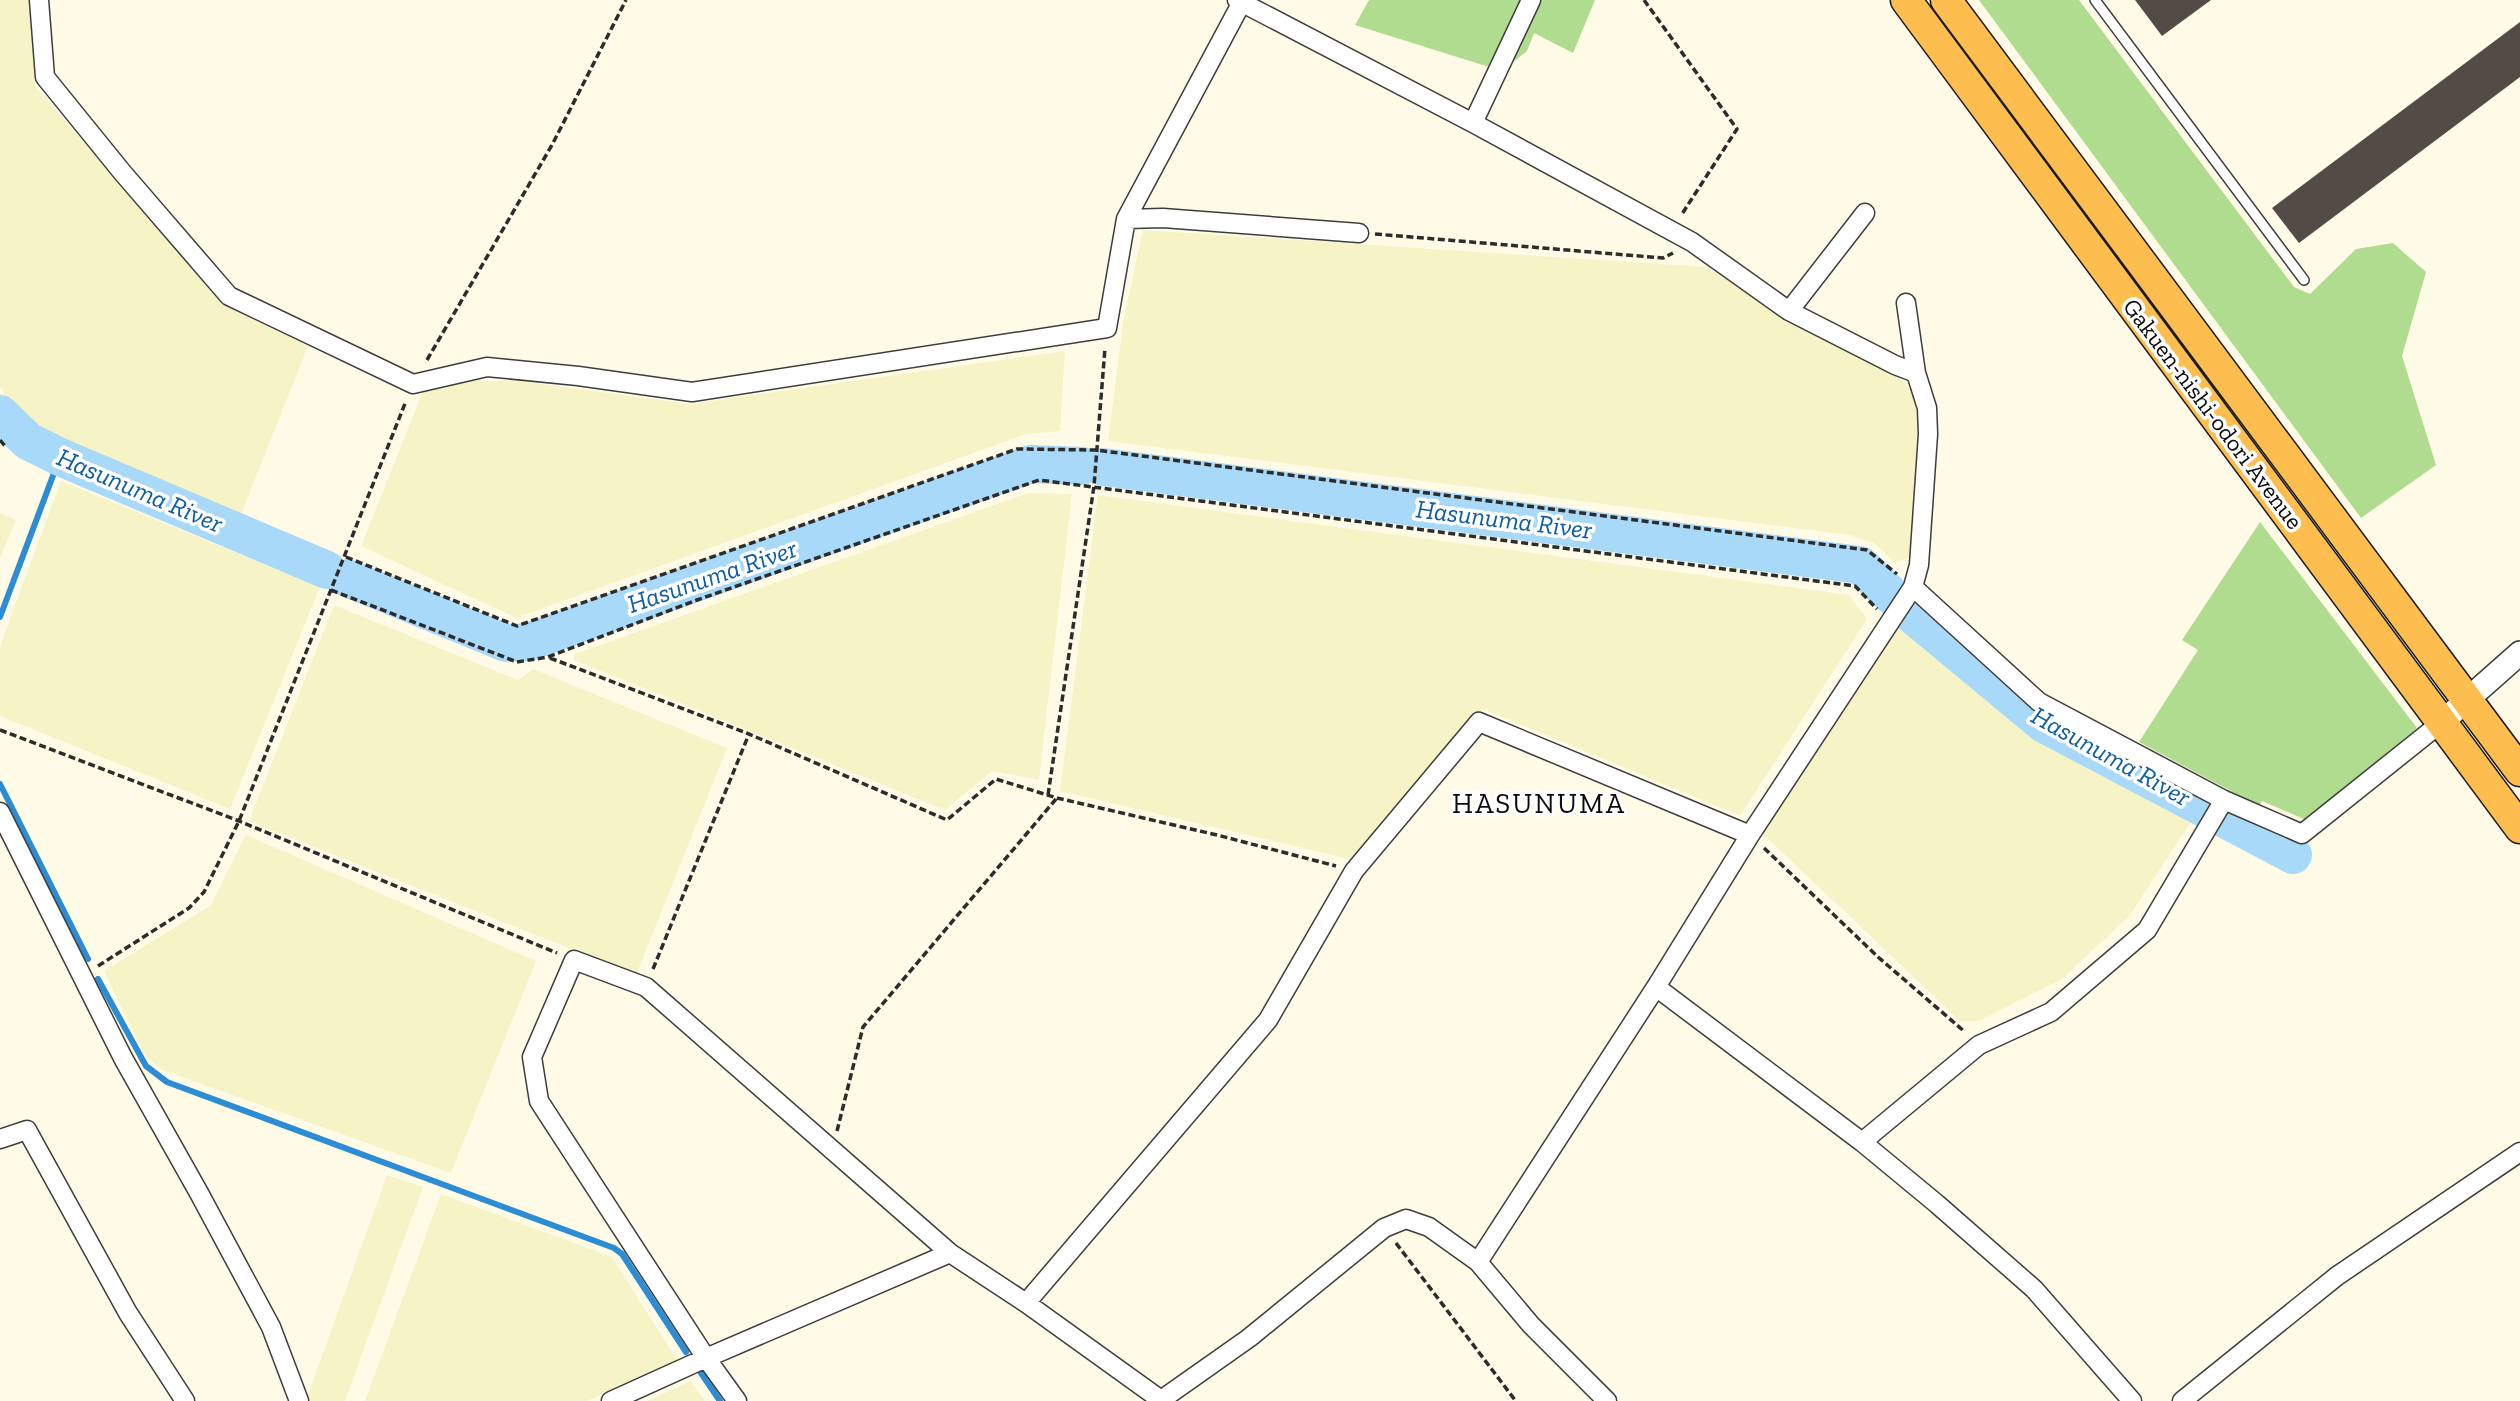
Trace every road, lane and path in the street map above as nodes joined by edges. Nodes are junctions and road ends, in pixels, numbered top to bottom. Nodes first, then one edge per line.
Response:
1 (39, 0) edge
2 (626, 0) edge
3 (1531, 0) edge
4 (1644, 0) edge
5 (1906, 0) edge
6 (1946, 0) edge
7 (2095, 0) edge
8 (1240, 1) edge
9 (1473, 123) junction
10 (1865, 213) dead end
11 (1126, 219) junction
12 (1671, 231) junction
13 (1359, 233) joint
14 (1692, 242) junction
15 (2304, 280) dead end
16 (1906, 303) dead end
17 (1789, 311) junction
18 (1107, 328) junction
19 (1916, 373) junction
20 (413, 384) junction
21 (0, 440) edge
22 (5, 446) dead end
23 (1096, 450) junction
24 (1094, 486) junction
25 (346, 557) junction
26 (1913, 587) junction
27 (331, 590) junction
28 (1889, 621) junction
29 (2520, 653) edge
30 (548, 657) junction
31 (2468, 701) junction
32 (2442, 722) junction
33 (0, 730) edge
34 (749, 734) junction
35 (2520, 771) edge
36 (1047, 796) junction
37 (1056, 798) junction
38 (2222, 803) junction
39 (0, 812) edge
40 (239, 821) junction
41 (2520, 828) edge
42 (1750, 835) junction
43 (1354, 871) junction
44 (574, 960) junction
45 (81, 976) junction
46 (646, 987) junction
47 (1656, 987) junction
48 (1979, 1045) junction
49 (0, 1139) edge
50 (1862, 1142) junction
51 (833, 1150) junction
52 (2520, 1152) edge
53 (1384, 1228) junction
54 (950, 1254) junction
55 (1478, 1262) junction
56 (1026, 1303) junction
57 (706, 1358) junction
58 (1515, 1400) edge
59 (186, 1401) edge
60 (299, 1401) edge
61 (611, 1401) edge
62 (737, 1401) edge
63 (1161, 1401) edge
64 (1607, 1401) edge
65 (2133, 1401) edge
66 (2182, 1401) edge

1 - 20 street
2 - 20 path
3 - 9 street
4 - 12 path
5 - 32 highway, Gakuen-nishi-odori Avenue
6 - 31 highway, Gakuen-nishi-odori Avenue
7 - 15 lane
8 - 9 street
8 - 11 street
9 - 12 street
10 - 17 street
11 - 13 street
11 - 18 street
12 - 14 street
13 - 14 path
14 - 17 street
16 - 19 street
17 - 19 street
18 - 20 street
18 - 23 path
19 - 26 street
20 - 25 path
21 - 22 path
23 - 24 path
23 - 25 path
23 - 26 path
24 - 28 path
24 - 30 path
24 - 36 path
25 - 27 path
26 - 28 street
26 - 38 street
27 - 30 path
27 - 40 path
28 - 42 street
29 - 31 street
30 - 34 path
31 - 32 street
31 - 35 highway, Gakuen-nishi-odori Avenue
32 - 38 street
32 - 41 highway, Gakuen-nishi-odori Avenue
33 - 40 path
34 - 36 path
34 - 46 path
36 - 37 path
37 - 43 path
37 - 51 path
38 - 48 street
39 - 45 street
40 - 44 path
40 - 45 path
42 - 43 street
42 - 47 street
42 - 48 path
43 - 56 street
44 - 46 street
44 - 57 street
45 - 60 street
46 - 51 street
47 - 50 street
47 - 55 street
48 - 50 street
49 - 59 street
50 - 65 street
51 - 54 street
52 - 66 street
53 - 55 street
53 - 58 path
53 - 63 street
54 - 56 street
54 - 57 street
55 - 64 street
56 - 63 street
57 - 61 street
57 - 62 street

